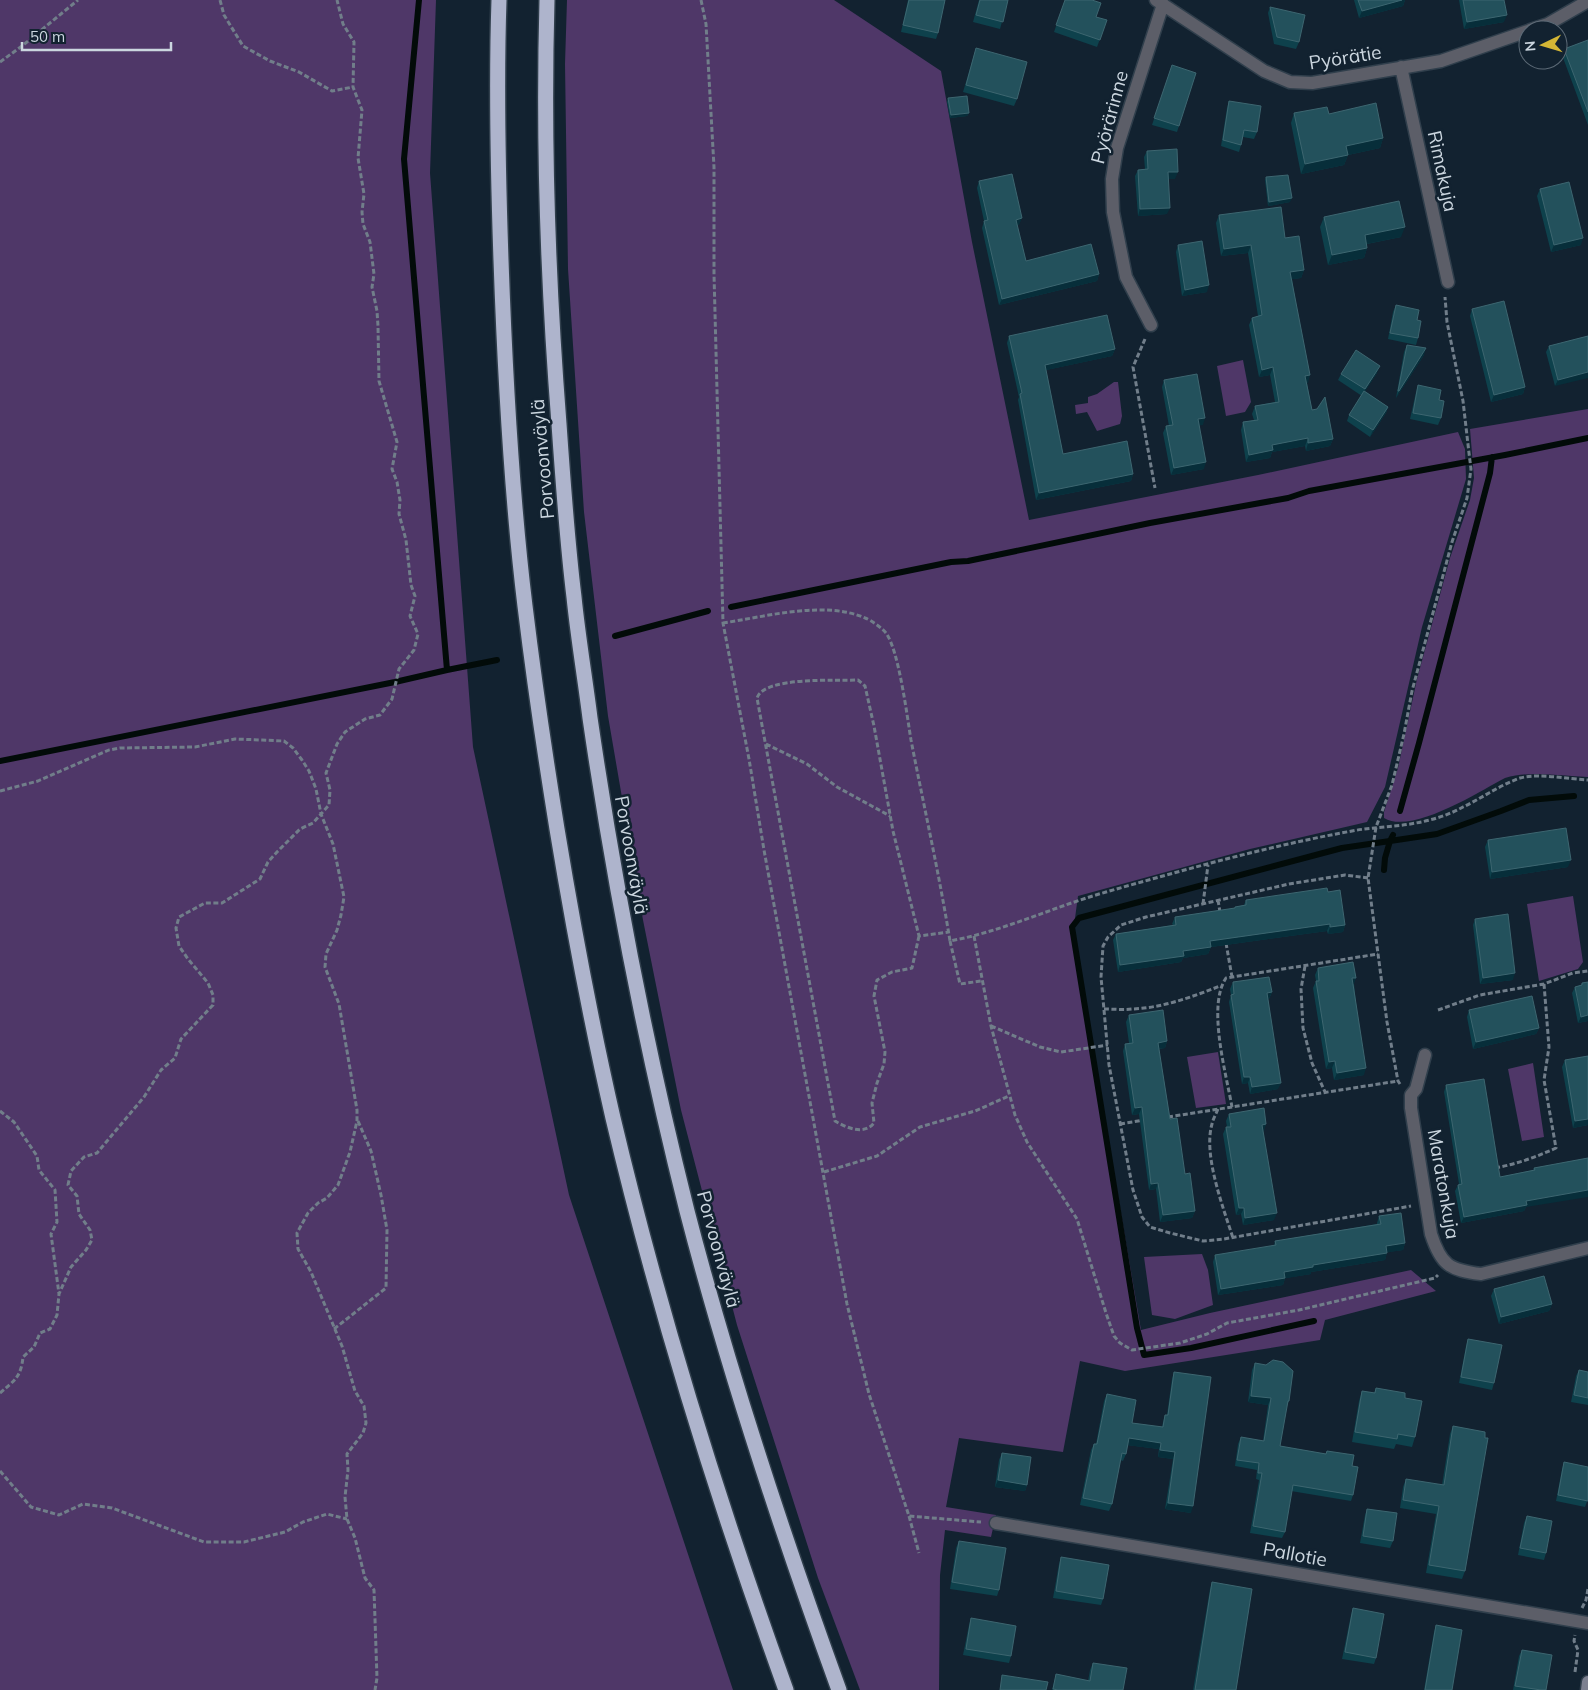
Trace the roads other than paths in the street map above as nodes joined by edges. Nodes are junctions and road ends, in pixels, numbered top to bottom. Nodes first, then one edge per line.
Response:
1 (499, 0) edge
2 (547, 0) edge
3 (1160, 2) edge
4 (1588, 2) edge
5 (1555, 20) edge
6 (1518, 34) edge
7 (1401, 67) junction
8 (1448, 282) road end
9 (1151, 325) road end
10 (1425, 1055) dead end
11 (1588, 1248) edge
12 (996, 1523) road end
13 (1588, 1623) edge
14 (1588, 1682) edge
15 (786, 1690) edge
16 (839, 1690) edge
17 (1587, 1690) edge

1 - 15 highway, Porvoonväylä
2 - 16 highway, Porvoonväylä
3 - 7 street, Pyörätie
3 - 9 street, Pyörärinne
4 - 5 street, Pyörätie
6 - 7 street, Pyörätie
7 - 8 street, Rimakuja
10 - 11 street, Maratonkuja
12 - 13 street, Pallotie
14 - 17 main road

